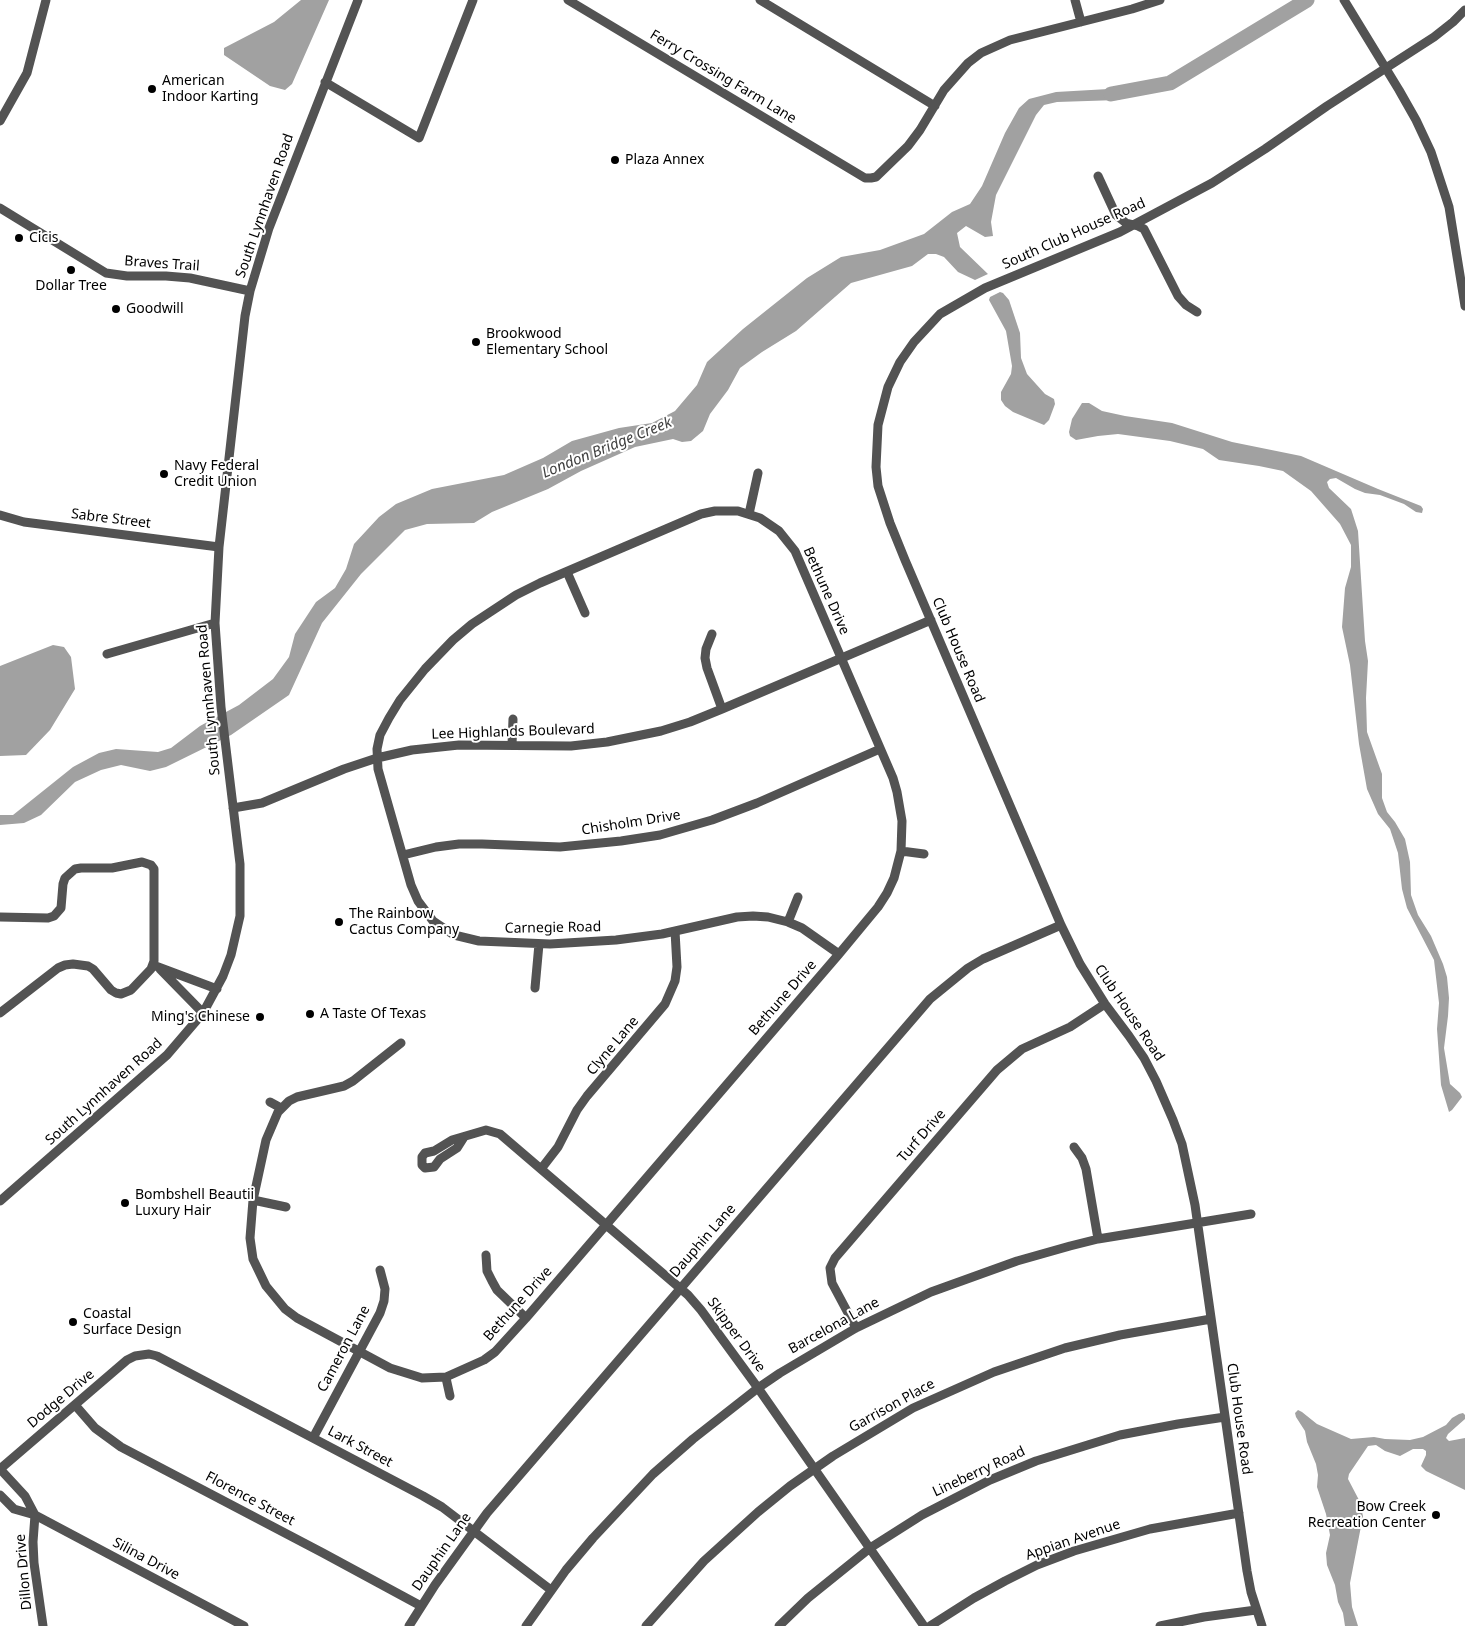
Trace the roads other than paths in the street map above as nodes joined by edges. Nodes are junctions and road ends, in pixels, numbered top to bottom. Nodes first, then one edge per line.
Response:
1 (46, 0) edge
2 (358, 0) edge
3 (473, 0) edge
4 (568, 0) edge
5 (760, 0) edge
6 (1075, 0) edge
7 (1160, 0) edge
8 (1344, 0) edge
9 (1464, 14) edge
10 (1080, 22) junction
11 (1386, 68) junction
12 (325, 82) junction
13 (935, 106) junction
14 (0, 121) edge
15 (1098, 176) dead end
16 (0, 208) edge
17 (1134, 225) junction
18 (250, 291) junction
19 (1465, 306) edge
20 (1197, 312) dead end
21 (758, 473) dead end
22 (749, 514) junction
23 (0, 515) edge
24 (219, 547) junction
25 (905, 560) joint
26 (567, 572) junction
27 (585, 613) dead end
28 (931, 620) junction
29 (215, 623) junction
30 (712, 634) dead end
31 (107, 654) dead end
32 (840, 658) junction
33 (722, 709) junction
34 (513, 720) dead end
35 (512, 745) junction
36 (880, 749) junction
37 (377, 758) junction
38 (233, 808) junction
39 (901, 851) junction
40 (924, 854) dead end
41 (403, 855) junction
42 (798, 897) dead end
43 (0, 918) edge
44 (788, 922) junction
45 (1061, 925) junction
46 (675, 931) junction
47 (539, 944) junction
48 (840, 954) junction
49 (155, 966) junction
50 (535, 988) dead end
51 (216, 989) junction
52 (1105, 1004) junction
53 (0, 1013) edge
54 (202, 1013) junction
55 (401, 1043) dead end
56 (270, 1102) dead end
57 (281, 1108) junction
58 (464, 1137) junction
59 (1074, 1147) dead end
60 (541, 1169) junction
61 (253, 1200) junction
62 (0, 1201) edge
63 (286, 1208) dead end
64 (1251, 1214) dead end
65 (1197, 1223) junction
66 (605, 1225) junction
67 (1098, 1239) junction
68 (486, 1255) dead end
69 (380, 1270) dead end
70 (680, 1288) junction
71 (526, 1318) junction
72 (1211, 1319) junction
73 (856, 1328) junction
74 (359, 1352) junction
75 (142, 1354) joint
76 (446, 1378) junction
77 (758, 1388) junction
78 (450, 1396) dead end
79 (75, 1405) junction
80 (1225, 1417) junction
81 (313, 1438) junction
82 (0, 1469) edge
83 (814, 1469) junction
84 (0, 1495) edge
85 (1239, 1513) junction
86 (35, 1516) junction
87 (473, 1531) junction
88 (870, 1548) junction
89 (551, 1590) junction
90 (421, 1606) junction
91 (1256, 1610) junction
92 (43, 1626) edge
93 (244, 1626) edge
94 (409, 1626) edge
95 (526, 1626) edge
96 (646, 1626) edge
97 (779, 1626) edge
98 (924, 1626) edge
99 (930, 1626) edge
100 (1160, 1626) edge
101 (1262, 1626) edge

1 - 14 street
2 - 12 street, South Lynnhaven Road
3 - 12 street
4 - 13 street, Ferry Crossing Farm Lane
5 - 13 street
6 - 10 street
7 - 10 street
8 - 11 street
9 - 11 street, South Club House Road
10 - 13 street
11 - 17 street, South Club House Road
11 - 19 street
12 - 18 street, South Lynnhaven Road
15 - 17 street
16 - 18 street, Braves Trail
17 - 20 street
17 - 25 street, South Club House Road
18 - 24 street, South Lynnhaven Road
21 - 22 street
22 - 26 street, Bethune Drive
22 - 32 street, Bethune Drive
23 - 24 street, Sabre Street
24 - 29 street, South Lynnhaven Road
25 - 28 street, Club House Road
26 - 27 street
26 - 37 street, Bethune Drive
28 - 32 street, Lee Highlands Boulevard
28 - 45 street, Club House Road
29 - 31 street
29 - 38 street, South Lynnhaven Road
30 - 33 street
32 - 33 street, Lee Highlands Boulevard
32 - 36 street, Bethune Drive
33 - 35 street, Lee Highlands Boulevard
34 - 35 street
35 - 37 street, Lee Highlands Boulevard
36 - 39 street, Bethune Drive
36 - 41 street, Chisholm Drive
37 - 38 street, Lee Highlands Boulevard
37 - 41 street, Carnegie Road
38 - 51 street, South Lynnhaven Road
39 - 40 street
39 - 48 street, Bethune Drive
41 - 47 street, Carnegie Road
42 - 44 street
43 - 49 street
44 - 46 street, Carnegie Road
44 - 48 street, Carnegie Road
45 - 52 street, Club House Road
45 - 70 street, Dauphin Lane
46 - 47 street, Carnegie Road
46 - 60 street, Clyne Lane
47 - 50 street
48 - 66 street, Bethune Drive
49 - 51 street
49 - 53 street
49 - 54 street
51 - 54 street, South Lynnhaven Road
52 - 65 street, Club House Road
52 - 73 street, Turf Drive
54 - 62 street, South Lynnhaven Road
55 - 57 street
56 - 57 street
57 - 61 street, Bethune Drive
58 - 58 street
58 - 60 street, Skipper Drive
59 - 67 street
60 - 66 street, Skipper Drive
61 - 63 street
61 - 74 street, Bethune Drive
64 - 65 street, Barcelona Lane
65 - 67 street, Barcelona Lane
65 - 72 street, Club House Road
66 - 70 street, Skipper Drive
66 - 71 street, Bethune Drive
67 - 73 street, Barcelona Lane
68 - 71 street
69 - 74 street, Cameron Lane
70 - 77 street, Skipper Drive
70 - 87 street, Dauphin Lane
71 - 76 street, Bethune Drive
72 - 80 street, Club House Road
72 - 83 street, Garrison Place
73 - 77 street, Barcelona Lane
74 - 76 street, Bethune Drive
74 - 81 street, Cameron Lane
75 - 79 street, Dodge Drive
75 - 81 street, Lark Street
76 - 78 street
77 - 83 street, Skipper Drive
77 - 89 street, Barcelona Lane
79 - 82 street, Dodge Drive
79 - 90 street, Florence Street
80 - 85 street, Club House Road
80 - 88 street, Lineberry Road
81 - 87 street, Lark Street
82 - 86 street
83 - 88 street, Skipper Drive
83 - 96 street, Garrison Place
84 - 86 street, Silina Drive
85 - 91 street, Club House Road
85 - 99 street, Appian Avenue
86 - 92 street, Dillon Drive
86 - 93 street, Silina Drive
87 - 89 street, Lark Street
87 - 90 street, Dauphin Lane
88 - 97 street, Lineberry Road
88 - 98 street, Skipper Drive
89 - 95 street, Barcelona Lane
90 - 94 street, Dauphin Lane
91 - 100 street
91 - 101 street, Club House Road

